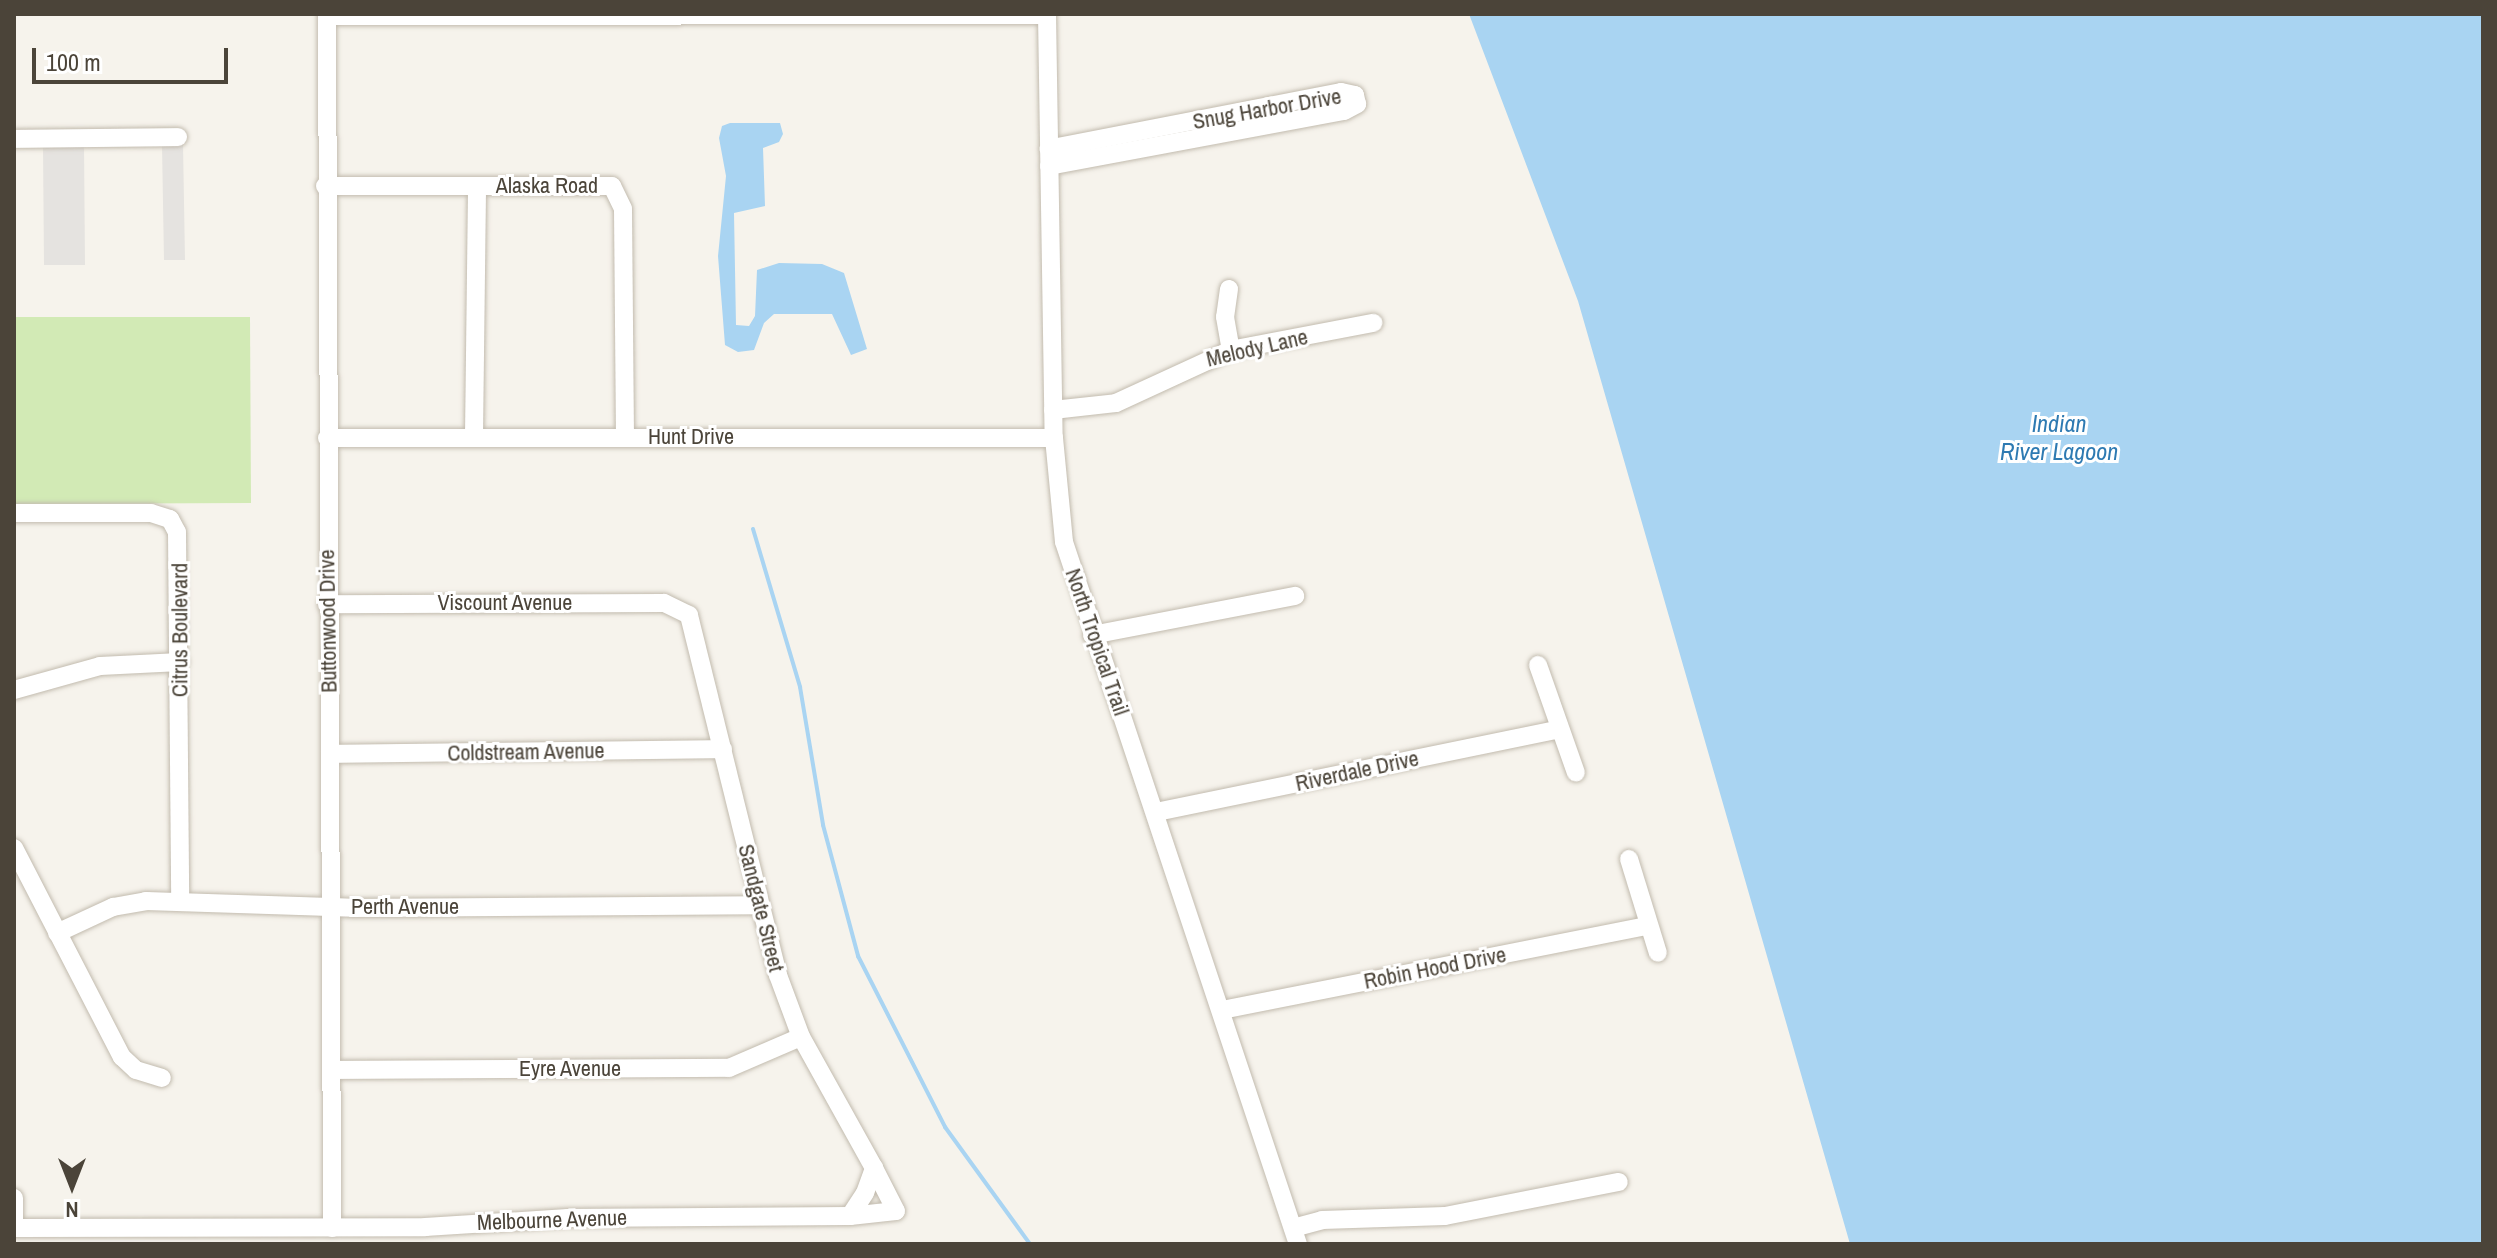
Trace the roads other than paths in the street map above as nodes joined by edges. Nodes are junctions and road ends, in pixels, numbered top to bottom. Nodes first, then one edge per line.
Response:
1 (327, 15) edge
2 (1047, 15) edge
3 (1207, 128) junction
4 (178, 137) dead end
5 (14, 139) edge
6 (1049, 158) junction
7 (325, 186) junction
8 (477, 186) junction
9 (1229, 289) dead end
10 (1373, 323) dead end
11 (1231, 350) junction
12 (1053, 410) junction
13 (474, 436) junction
14 (625, 437) junction
15 (327, 438) junction
16 (1054, 438) junction
17 (14, 513) edge
18 (1295, 596) dead end
19 (327, 604) junction
20 (682, 609) joint
21 (1092, 635) junction
22 (180, 662) junction
23 (1538, 665) dead end
24 (14, 690) edge
25 (1557, 730) junction
26 (723, 749) junction
27 (330, 754) junction
28 (1576, 773) dead end
29 (1156, 812) junction
30 (14, 848) edge
31 (1629, 859) dead end
32 (180, 901) junction
33 (329, 905) junction
34 (758, 905) junction
35 (1648, 926) junction
36 (57, 933) junction
37 (1658, 953) dead end
38 (1222, 1010) junction
39 (801, 1037) junction
40 (332, 1070) junction
41 (162, 1078) dead end
42 (874, 1168) junction
43 (1619, 1182) dead end
44 (14, 1198) edge
45 (850, 1216) junction
46 (14, 1228) edge
47 (332, 1228) junction
48 (168, 1236) edge
49 (1296, 1236) edge

1 - 2 street
1 - 7 street, Buttonwood Drive
2 - 6 street, North Tropical Trail
3 - 3 street, Snug Harbor Drive
3 - 6 street, Snug Harbor Drive
4 - 5 street
6 - 12 street, North Tropical Trail
7 - 8 street, Alaska Road
7 - 15 street, Buttonwood Drive
8 - 13 street
8 - 14 street, Alaska Road
9 - 11 street
10 - 11 street, Melody Lane
11 - 12 street, Melody Lane
12 - 16 street, North Tropical Trail
13 - 14 street, Hunt Drive
13 - 15 street, Hunt Drive
14 - 16 street, Hunt Drive
15 - 19 street, Buttonwood Drive
16 - 21 street, North Tropical Trail
17 - 22 street, Citrus Boulevard
18 - 21 street
19 - 20 street, Viscount Avenue
19 - 27 street, Buttonwood Drive
20 - 26 street, Sandgate Street
21 - 29 street, North Tropical Trail
22 - 24 street
22 - 32 street, Citrus Boulevard
23 - 25 street
25 - 28 street
25 - 29 street, Riverdale Drive
26 - 27 street, Coldstream Avenue
26 - 34 street, Sandgate Street
27 - 33 street, Buttonwood Drive
29 - 38 street, North Tropical Trail
30 - 36 street
31 - 35 street
32 - 33 street, Perth Avenue
32 - 36 street, Perth Avenue
33 - 34 street, Perth Avenue
33 - 40 street, Buttonwood Drive
34 - 39 street, Sandgate Street
35 - 37 street
35 - 38 street, Robin Hood Drive
36 - 41 street
38 - 49 street, North Tropical Trail
39 - 40 street, Eyre Avenue
39 - 42 street, Sandgate Street
40 - 47 street, Buttonwood Drive
42 - 45 street
42 - 45 street, Melbourne Avenue
43 - 49 street
44 - 46 street
45 - 47 street, Melbourne Avenue
46 - 48 street, Melbourne Avenue
47 - 48 street, Melbourne Avenue

